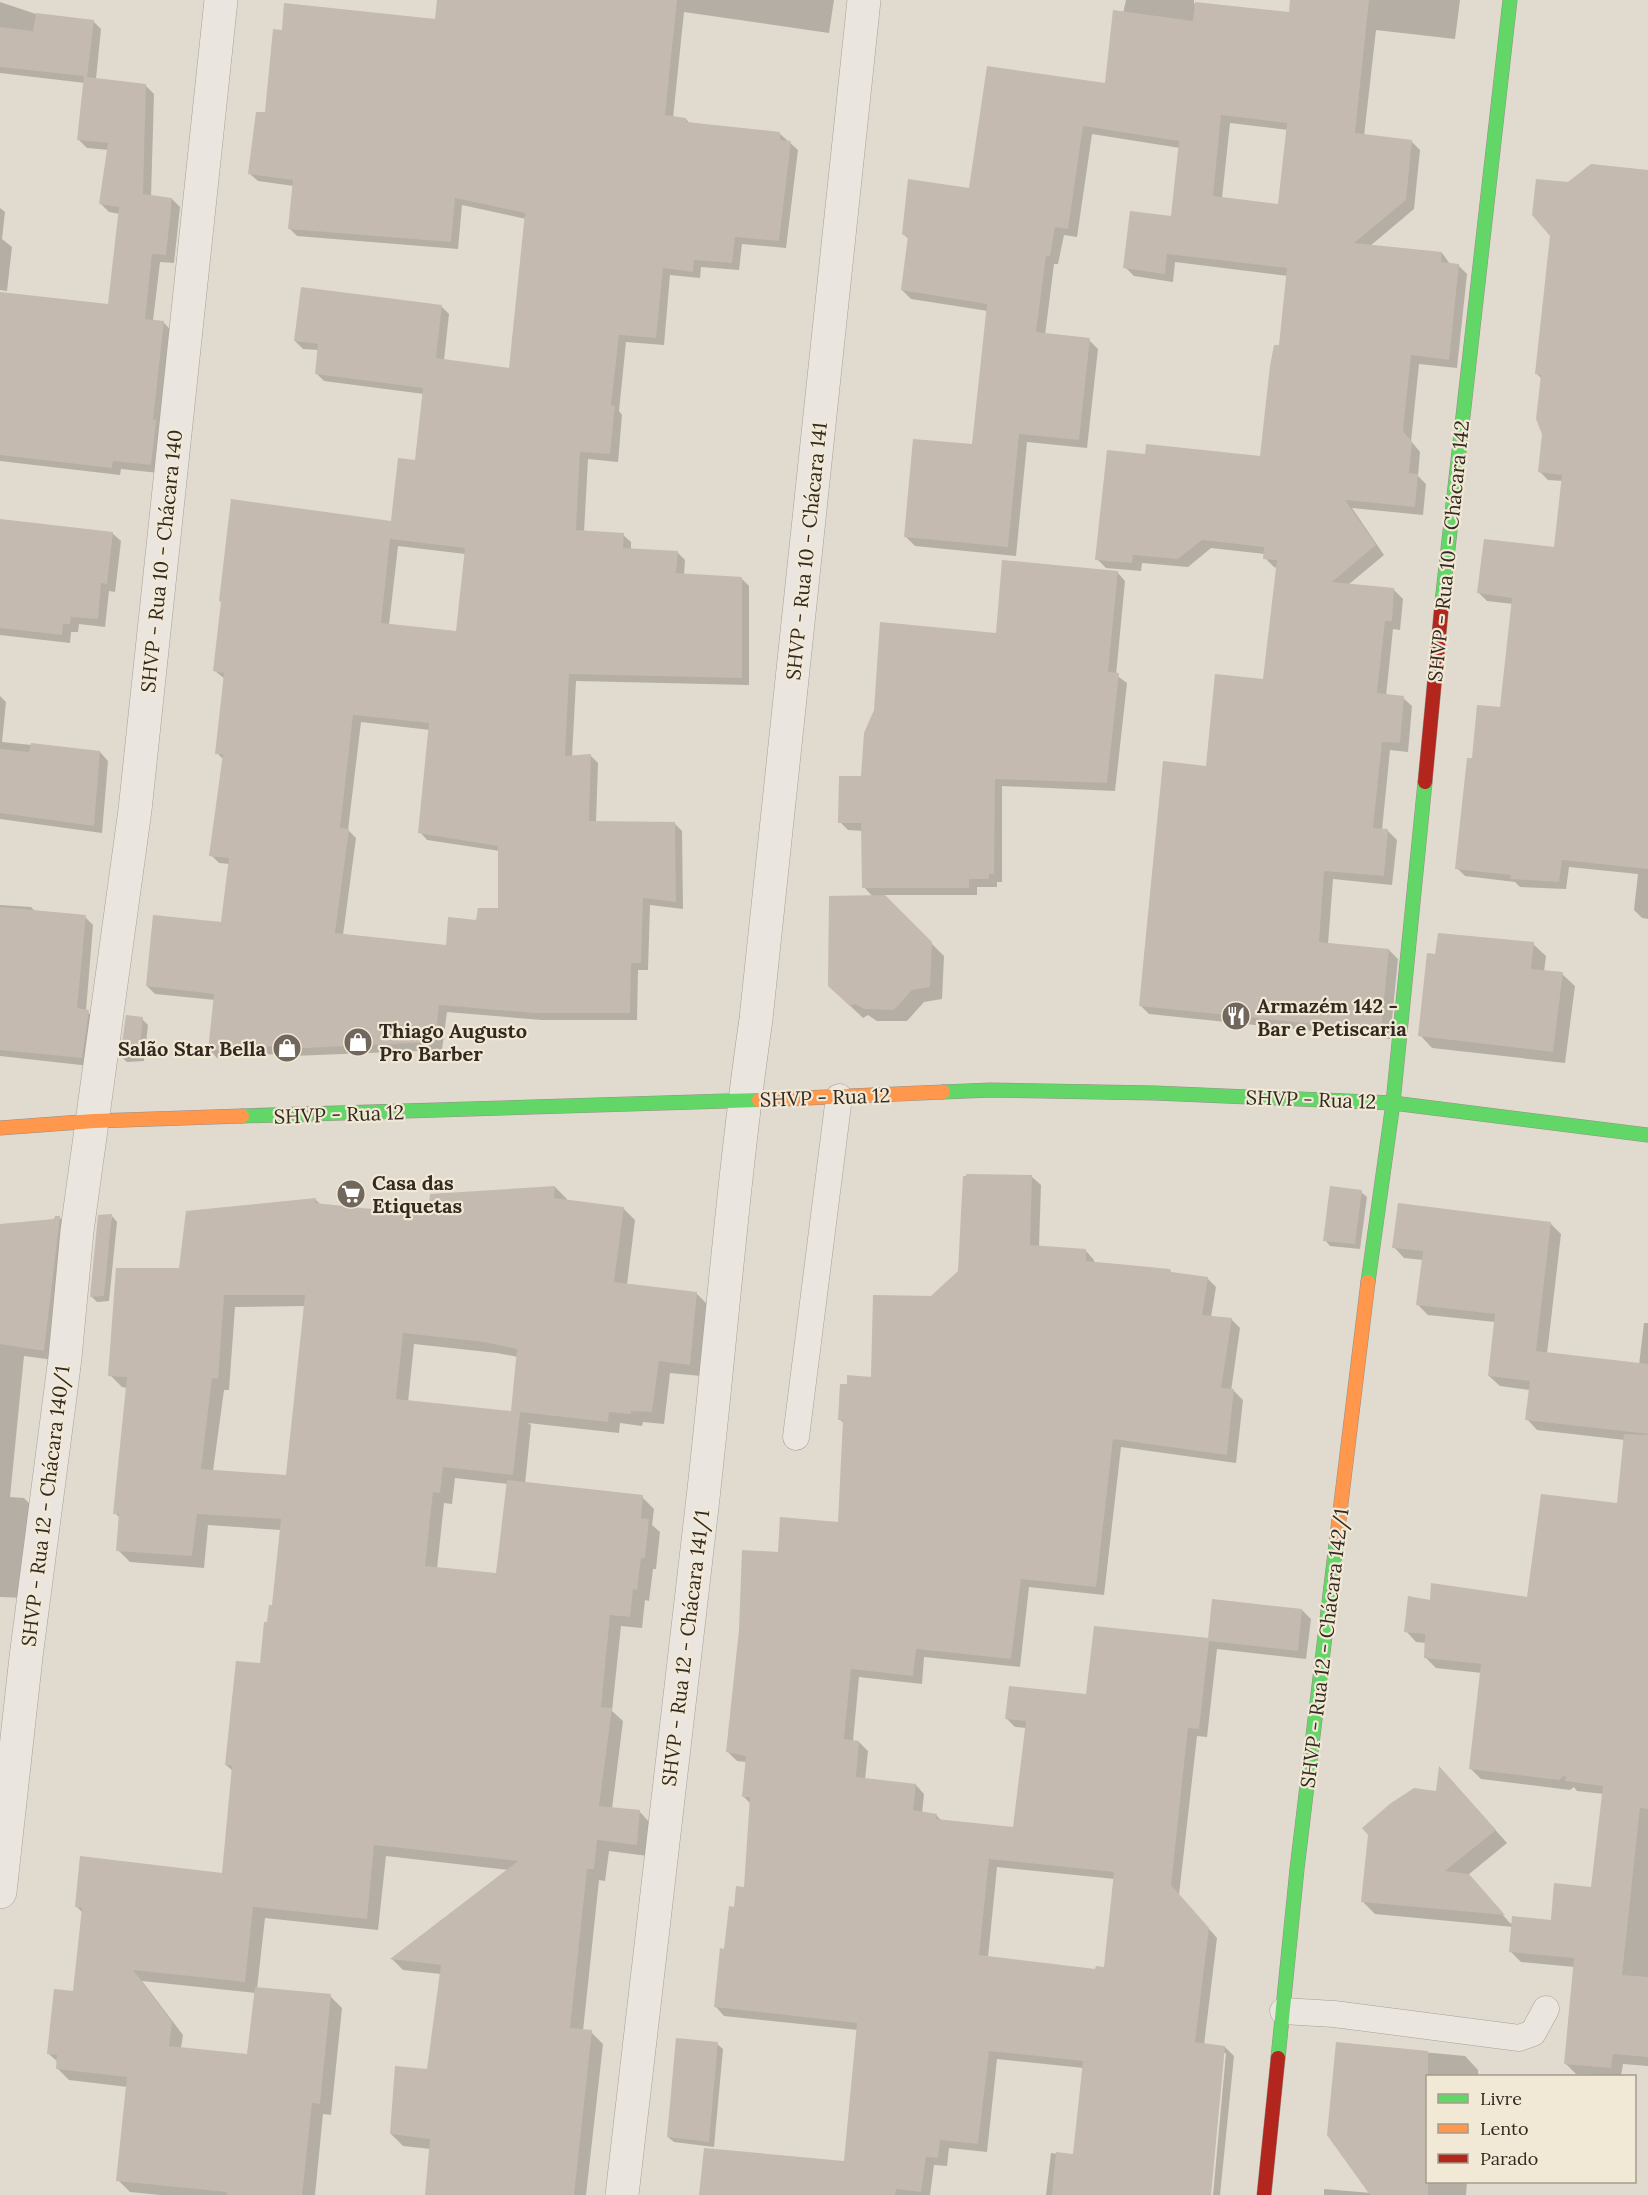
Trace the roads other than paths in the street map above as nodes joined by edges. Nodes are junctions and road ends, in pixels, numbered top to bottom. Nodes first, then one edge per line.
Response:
1 (220, 0) edge
2 (864, 0) edge
3 (1510, 0) edge
4 (839, 1097) junction
5 (744, 1101) junction
6 (1393, 1102) junction
7 (94, 1121) junction
8 (0, 1128) edge
9 (1648, 1135) edge
10 (796, 1437) dead end
11 (0, 1892) edge
12 (1546, 2009) dead end
13 (1283, 2011) junction
14 (622, 2195) edge
15 (1264, 2195) edge

1 - 7 street, SHVP - Rua 10 - Chácara 140
2 - 5 street, SHVP - Rua 10 - Chácara 141
3 - 6 street, SHVP - Rua 10 - Chácara 142
4 - 5 street, SHVP - Rua 12
4 - 6 street, SHVP - Rua 12
4 - 10 lane
5 - 7 street, SHVP - Rua 12
5 - 14 street, SHVP - Rua 12 - Chácara 141/1
6 - 9 street, SHVP - Rua 12
6 - 13 street, SHVP - Rua 12 - Chácara 142/1
7 - 8 street, SHVP - Rua 12
7 - 11 street, SHVP - Rua 12 - Chácara 140/1
12 - 13 lane
13 - 15 street, SHVP - Rua 12 - Chácara 142/1

